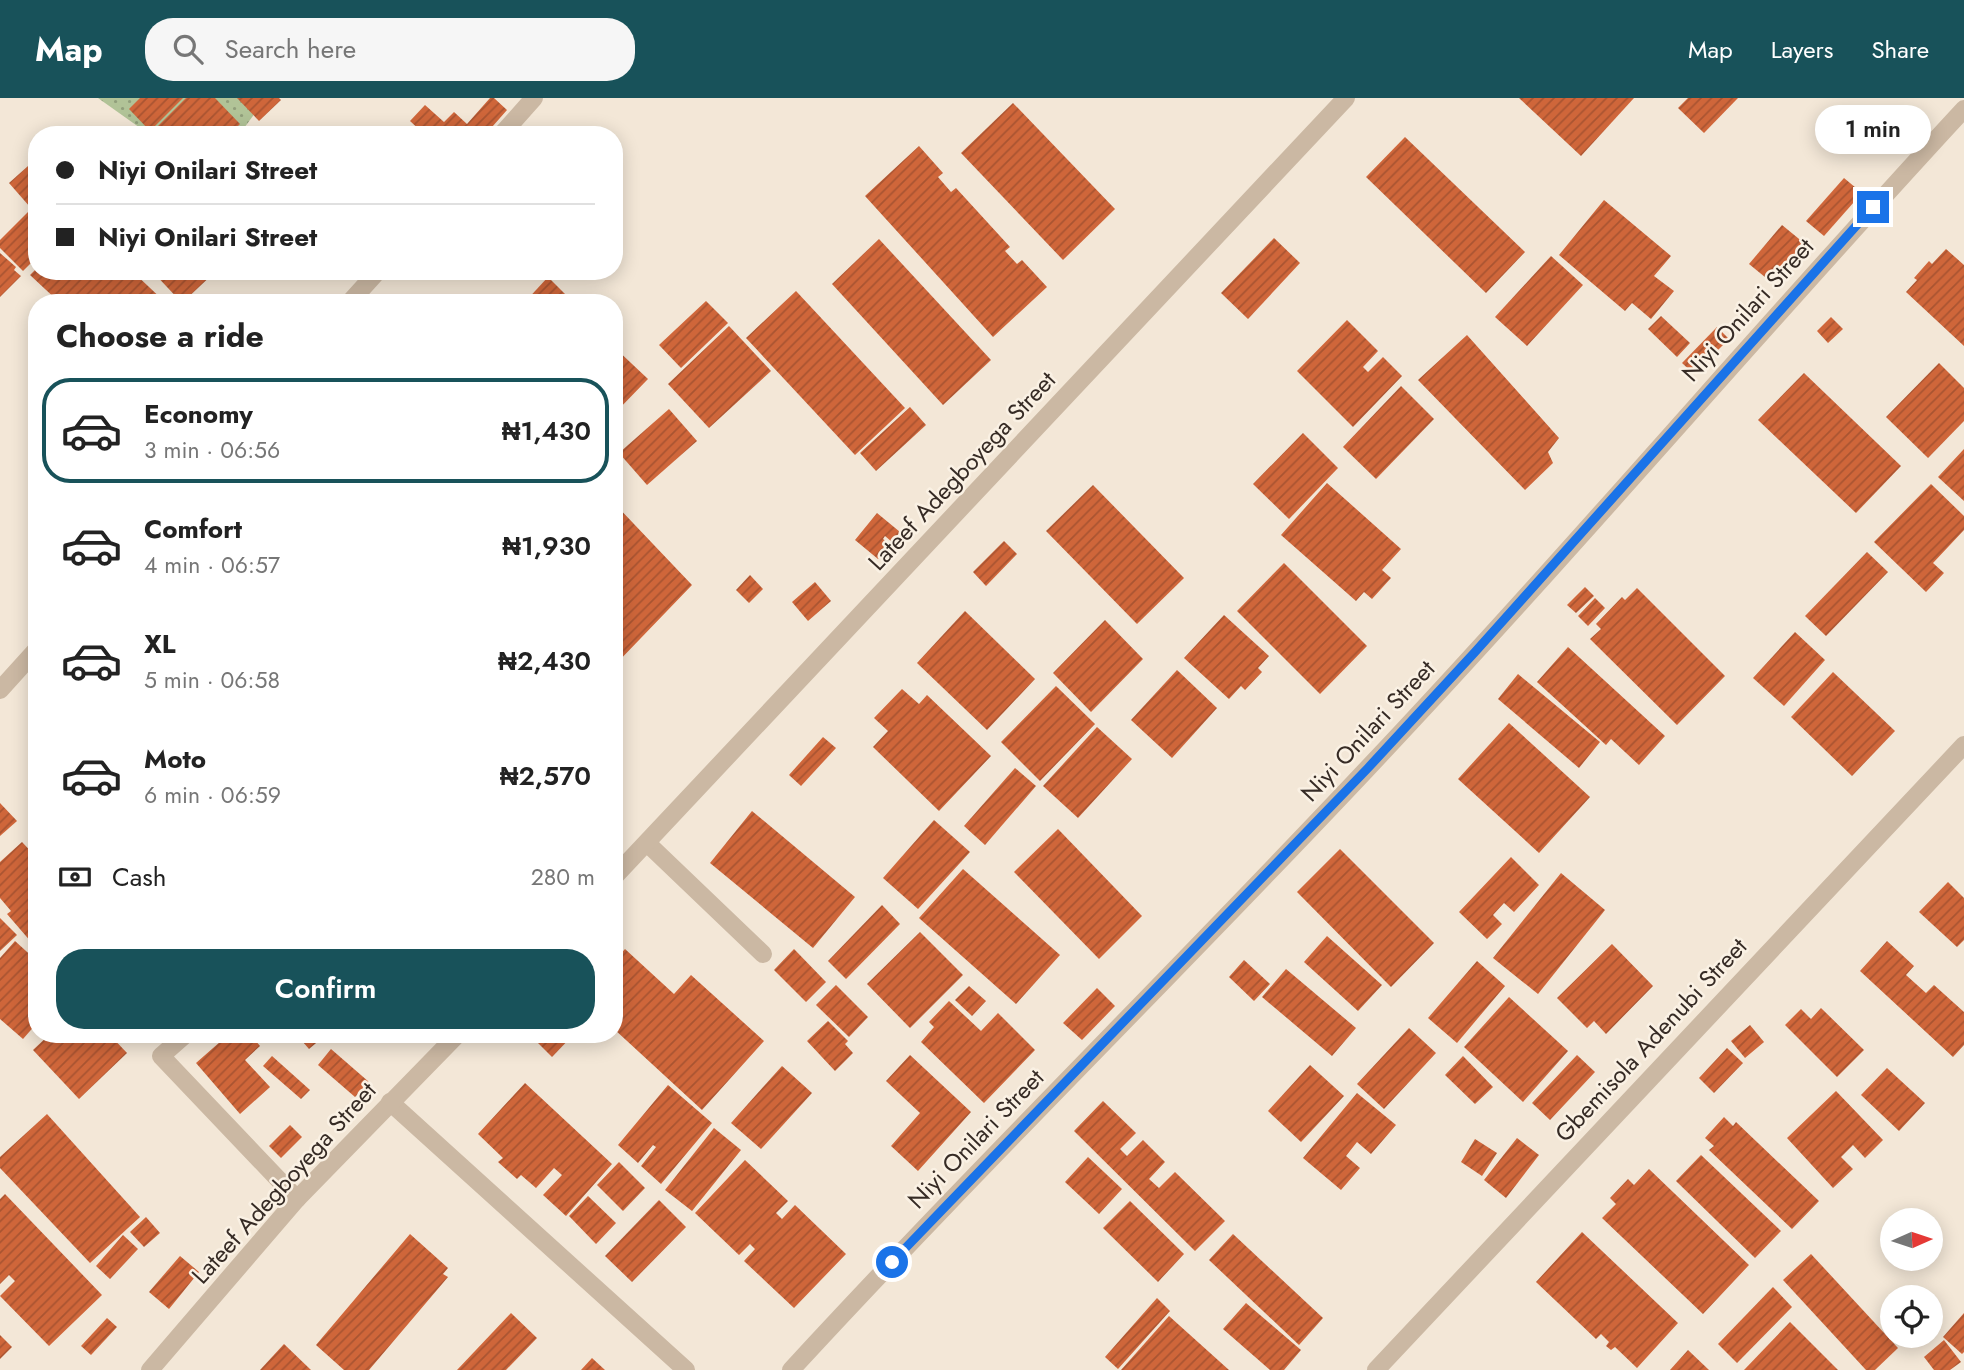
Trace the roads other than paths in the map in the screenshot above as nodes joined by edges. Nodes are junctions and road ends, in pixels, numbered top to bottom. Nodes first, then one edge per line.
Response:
1 (534, 98) edge
2 (1346, 98) edge
3 (1964, 108) edge
4 (509, 126) edge
5 (370, 280) edge
6 (357, 294) edge
7 (28, 659) edge
8 (0, 690) edge
9 (1964, 745) edge
10 (648, 844) junction
11 (623, 868) edge
12 (763, 954) dead end
13 (176, 1043) edge
14 (449, 1043) edge
15 (390, 1102) junction
16 (297, 1199) junction
17 (150, 1370) edge
18 (686, 1370) edge
19 (791, 1370) edge
20 (1376, 1370) edge

1 - 4 street
2 - 10 street, Lateef Adegboyega Street
3 - 19 street, Niyi Onilari Street
5 - 6 street
7 - 8 street
9 - 20 street, Gbemisola Adenubi Street
10 - 11 street, Lateef Adegboyega Street
10 - 12 street
13 - 16 street
14 - 15 street, Lateef Adegboyega Street
15 - 16 street, Lateef Adegboyega Street
15 - 18 street
16 - 17 street, Lateef Adegboyega Street

